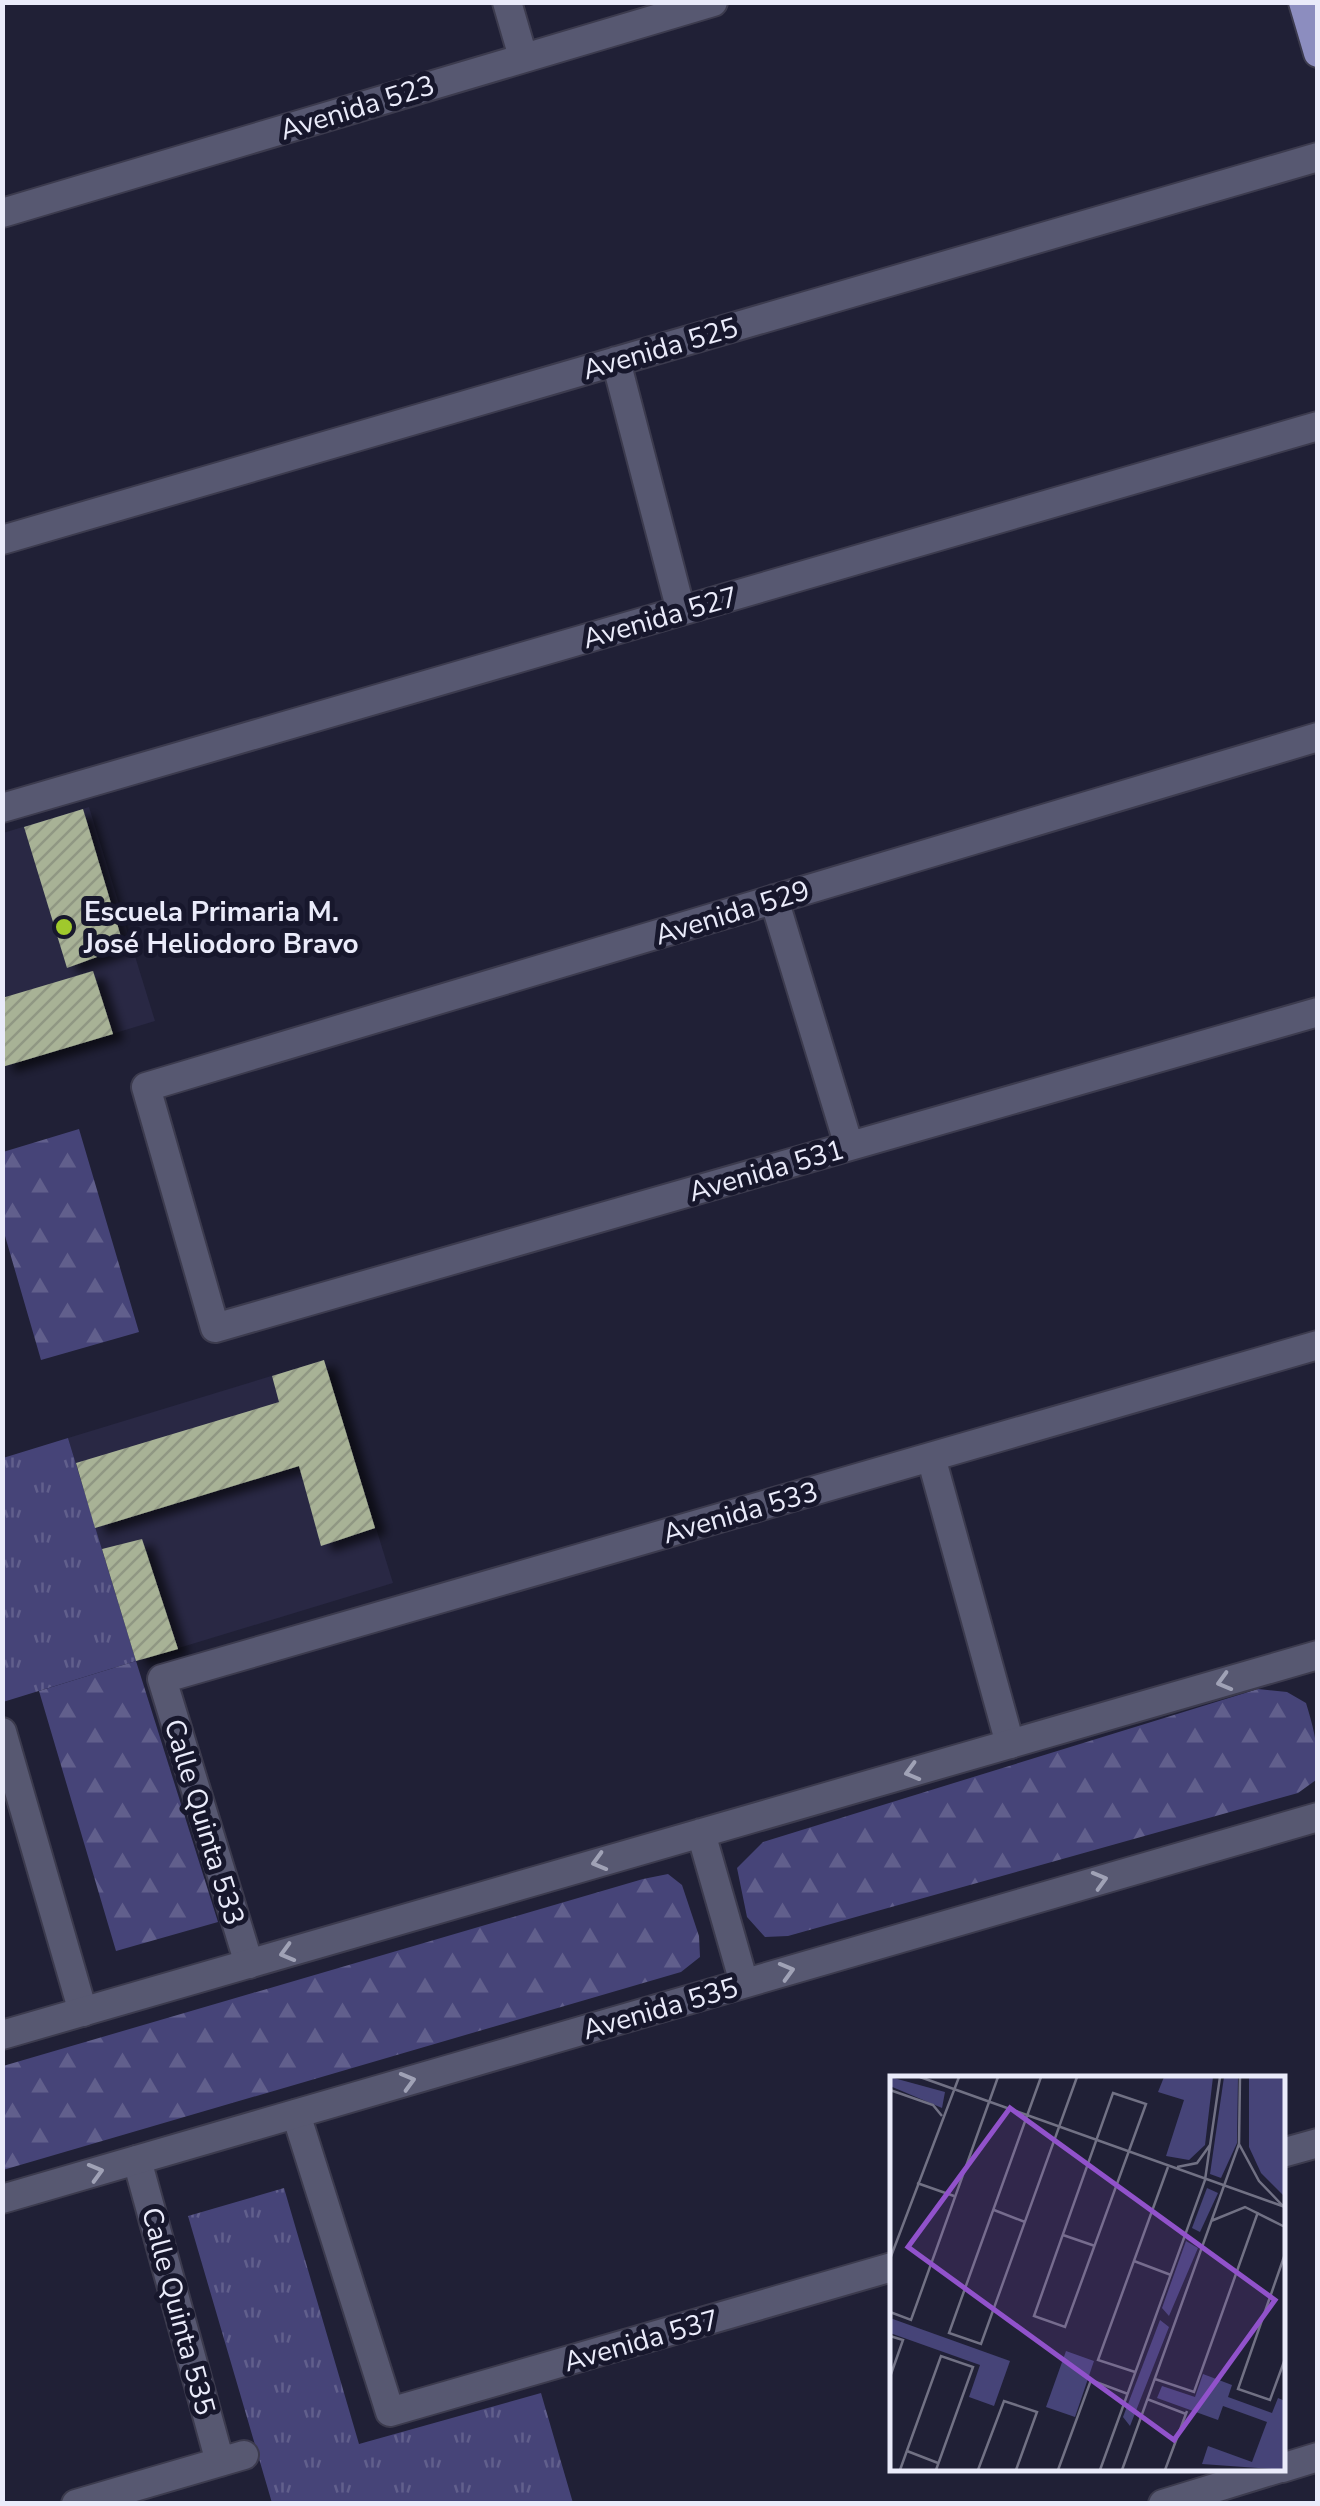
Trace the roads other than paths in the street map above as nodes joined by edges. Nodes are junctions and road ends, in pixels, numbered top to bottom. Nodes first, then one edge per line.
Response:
1 (507, 2) edge
2 (713, 2) edge
3 (1303, 2) edge
4 (1318, 53) edge
5 (523, 57) junction
6 (1318, 158) edge
7 (2, 213) edge
8 (616, 361) junction
9 (1318, 426) edge
10 (2, 540) edge
11 (681, 612) junction
12 (1318, 736) edge
13 (2, 808) edge
14 (774, 900) junction
15 (1318, 1012) edge
16 (849, 1146) junction
17 (215, 1328) joint
18 (1318, 1344) edge
19 (931, 1457) junction
20 (1318, 1654) edge
21 (162, 1679) joint
22 (2, 1732) edge
23 (1010, 1744) junction
24 (1318, 1816) edge
25 (701, 1833) junction
26 (248, 1964) junction
27 (744, 1983) junction
28 (83, 2012) junction
29 (2, 2036) edge
30 (296, 2114) junction
31 (1318, 2143) edge
32 (1285, 2152) edge
33 (137, 2160) junction
34 (2, 2199) edge
35 (890, 2267) edge
36 (1318, 2457) edge
37 (1285, 2467) edge
38 (1275, 2471) edge
39 (1226, 2494) edge
40 (76, 2504) edge
41 (1163, 2504) edge

1 - 5 street
2 - 5 street, Avenida 523
3 - 4 main road
5 - 7 street, Avenida 523
6 - 8 street, Avenida 525
8 - 10 street, Avenida 525
8 - 11 street
9 - 11 street, Avenida 527
11 - 13 street, Avenida 527
12 - 14 street, Avenida 529
14 - 16 street
14 - 17 street, Avenida 529
15 - 16 street, Avenida 531
16 - 17 street, Avenida 531
18 - 19 street, Avenida 533
19 - 21 street, Avenida 533
19 - 23 street
20 -> 23 street
21 - 26 street, Calle Quinta 533
22 - 28 street
23 -> 25 street
27 -> 24 street, Avenida 535
25 -> 26 street
25 - 27 street
26 - 28 street
30 -> 27 street, Avenida 535
28 - 29 street
30 - 33 street, Avenida 535
30 - 35 street, Avenida 537
31 - 32 street
34 -> 33 street, Avenida 535
33 - 40 street, Calle Quinta 535
36 - 37 street
38 - 39 street
39 - 41 street

